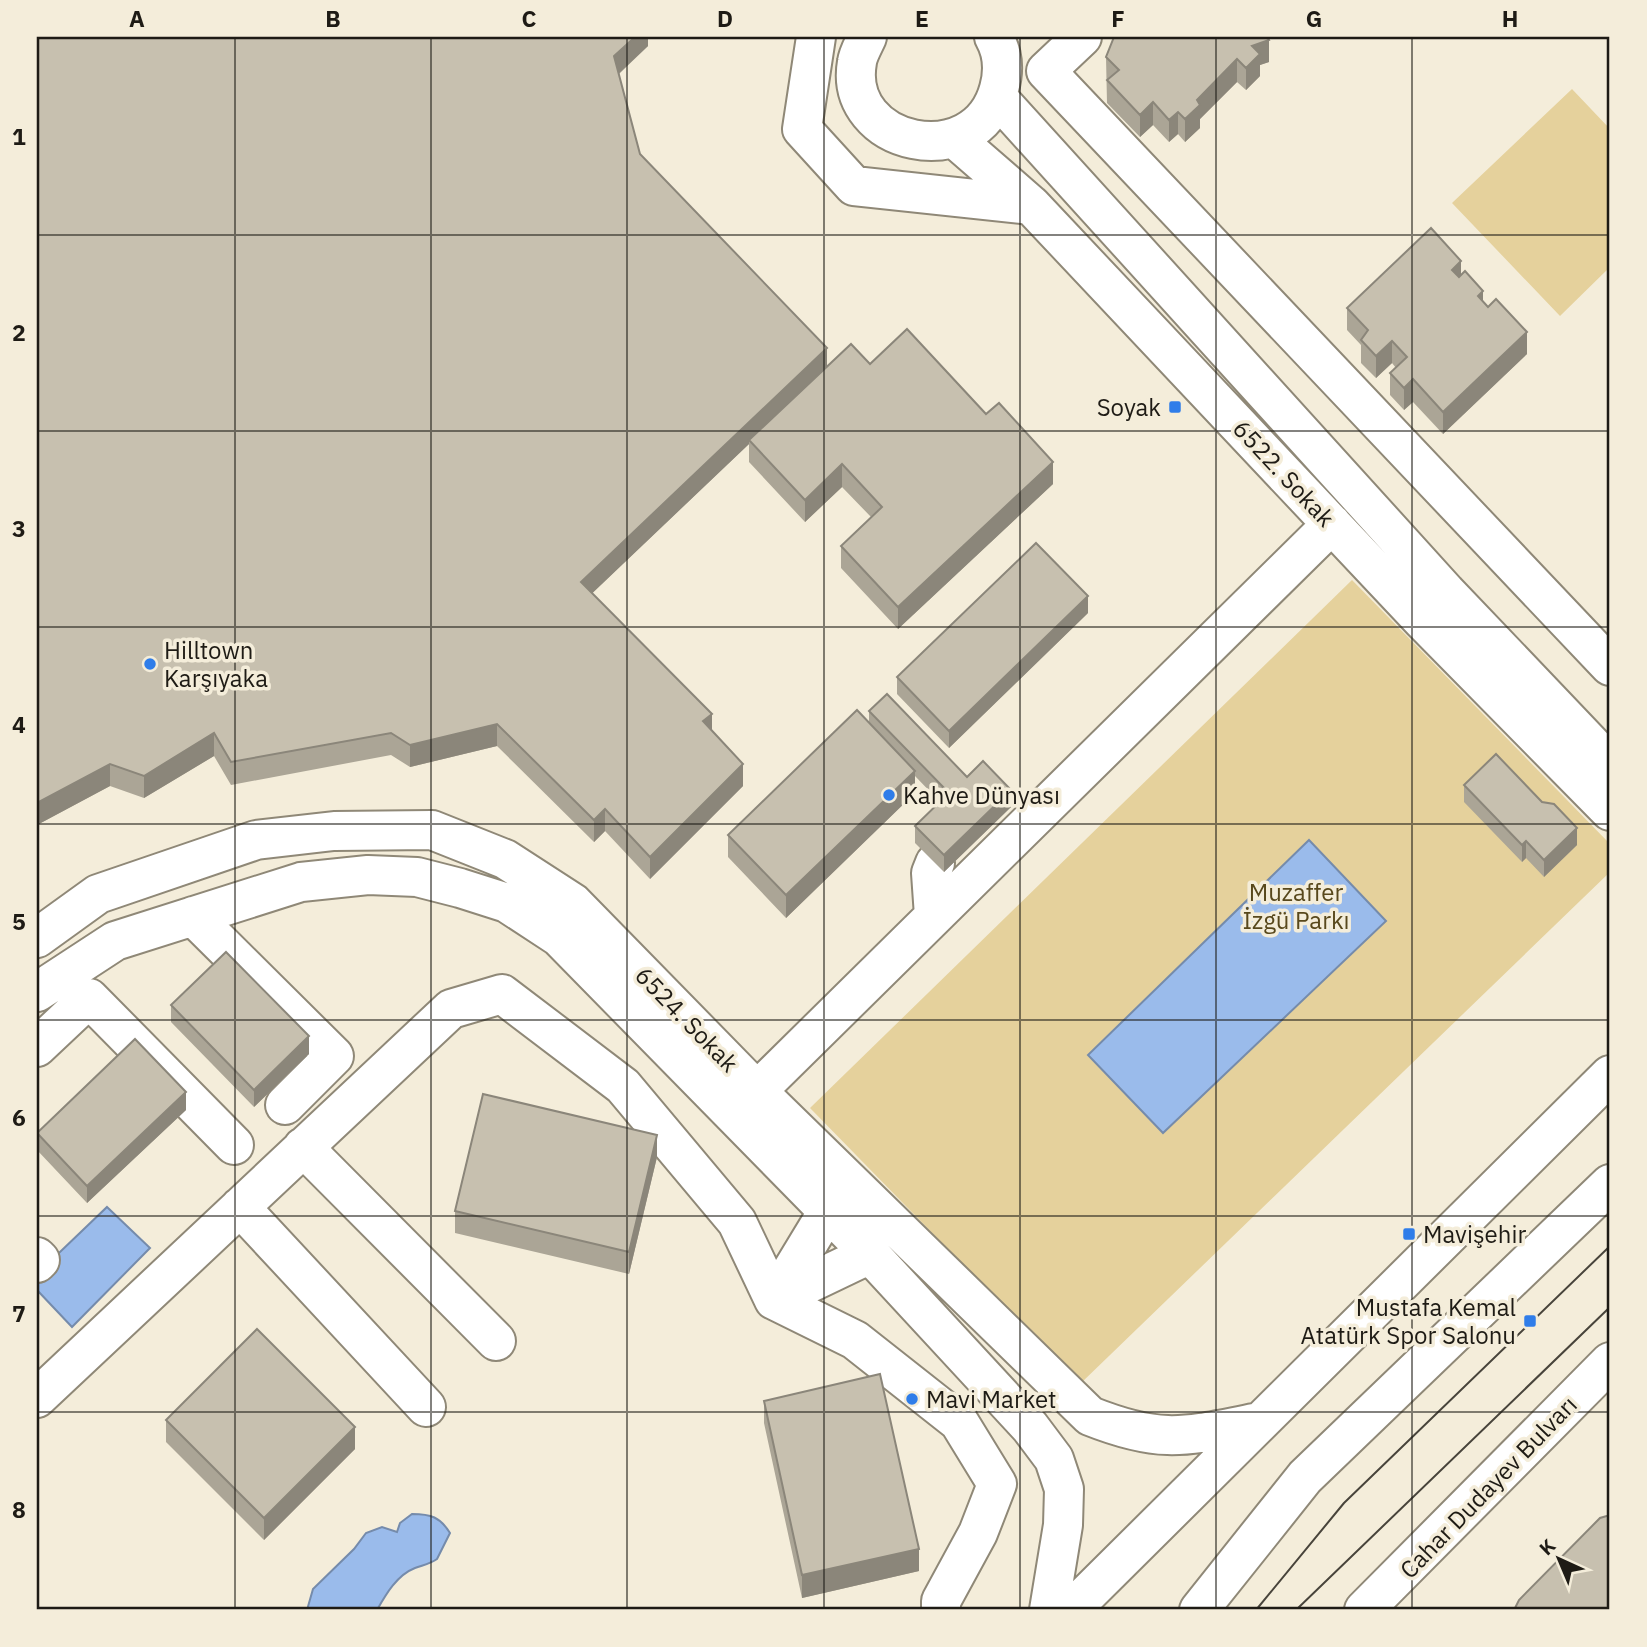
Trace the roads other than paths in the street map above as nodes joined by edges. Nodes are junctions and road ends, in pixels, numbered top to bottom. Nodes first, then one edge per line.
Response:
1 (816, 37) edge
2 (1082, 37) edge
3 (998, 39) edge
4 (856, 45) edge
5 (997, 97) junction
6 (954, 138) junction
7 (1031, 205) junction
8 (1332, 524) junction
9 (1610, 666) edge
10 (1610, 764) edge
11 (1002, 798) edge
12 (1053, 799) junction
13 (1610, 811) edge
14 (935, 863) edge
15 (193, 916) junction
16 (934, 916) junction
17 (37, 938) edge
18 (37, 992) edge
19 (37, 1046) edge
20 (1610, 1075) edge
21 (757, 1091) junction
22 (285, 1105) dead end
23 (234, 1145) dead end
24 (303, 1147) junction
25 (1610, 1184) edge
26 (240, 1207) junction
27 (828, 1211) junction
28 (870, 1254) junction
29 (37, 1257) edge
30 (37, 1263) edge
31 (774, 1300) junction
32 (496, 1341) dead end
33 (1610, 1362) edge
34 (37, 1398) edge
35 (426, 1406) dead end
36 (1260, 1422) junction
37 (941, 1610) edge
38 (1049, 1610) edge
39 (1071, 1610) edge
40 (1199, 1610) edge
41 (1364, 1610) edge

1 - 7 street
2 - 9 street
3 - 5 street
4 - 6 street
5 - 6 street
5 - 10 street, 6522. Sokak
6 - 7 street, 6522. Sokak
7 - 8 street, 6522. Sokak
8 - 12 street
8 - 13 street, 6522. Sokak
11 - 12 street
12 - 16 street
14 - 16 street
15 - 18 street, 6524. Sokak
15 - 22 street
15 - 27 street, 6524. Sokak
16 - 21 street
17 - 21 street, 6524. Sokak
19 - 23 street
20 - 36 street
21 - 36 street, 6524. Sokak
24 - 26 street
24 - 31 street
24 - 32 street
25 - 40 street
26 - 34 street
26 - 35 street
27 - 28 street, 6524. Sokak
27 - 31 street
28 - 31 street
28 - 38 street, 6524. Sokak
29 - 30 street
31 - 37 street
33 - 41 street, Cahar Dudayev Bulvarı
36 - 39 street

